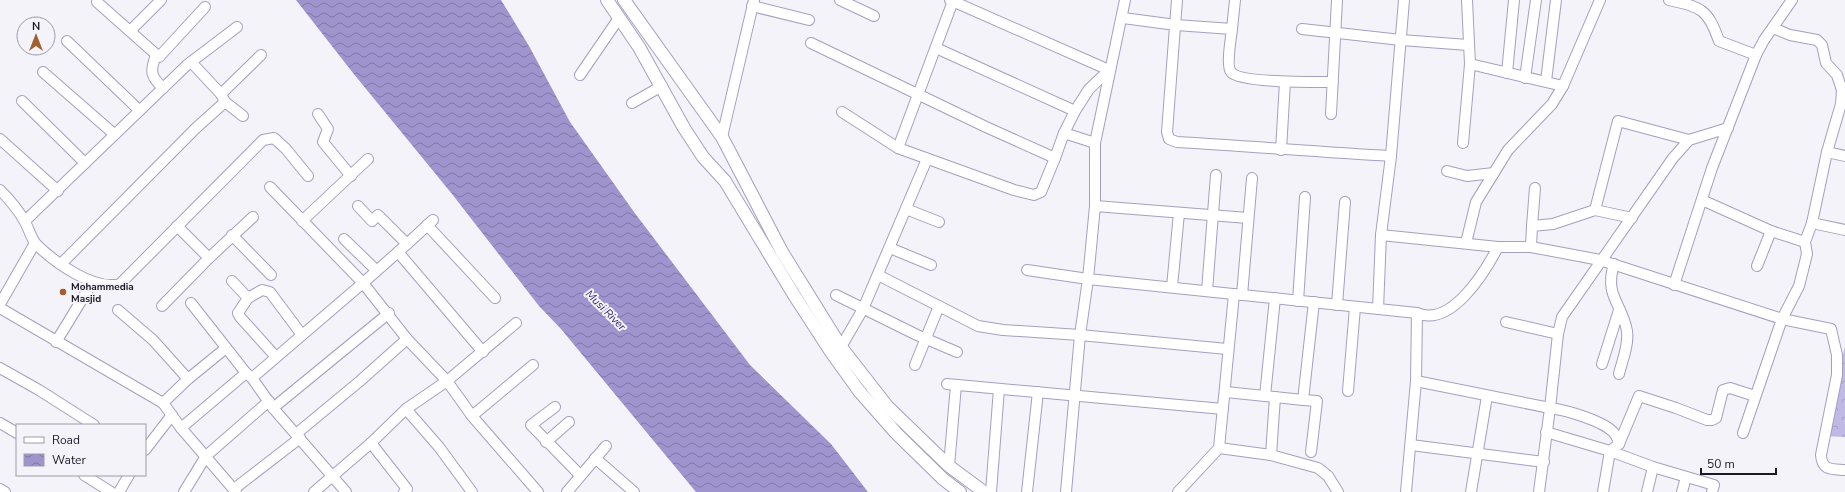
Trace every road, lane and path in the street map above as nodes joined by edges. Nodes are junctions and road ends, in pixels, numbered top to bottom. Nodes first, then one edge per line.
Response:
1 (161, 0) edge
2 (607, 0) edge
3 (624, 0) edge
4 (840, 0) edge
5 (1125, 0) edge
6 (1177, 0) edge
7 (1235, 0) edge
8 (1338, 0) edge
9 (1404, 0) edge
10 (1467, 0) edge
11 (1514, 0) edge
12 (1536, 0) edge
13 (1556, 0) edge
14 (1600, 0) edge
15 (1669, 0) edge
16 (1792, 0) edge
17 (951, 1) edge
18 (97, 2) dead end
19 (753, 3) edge
20 (205, 7) dead end
21 (874, 16) dead end
22 (619, 18) junction
23 (1123, 18) junction
24 (809, 20) dead end
25 (1176, 25) junction
26 (237, 27) dead end
27 (1773, 28) junction
28 (1232, 29) junction
29 (1302, 29) dead end
30 (130, 31) junction
31 (1336, 32) junction
32 (1401, 40) junction
33 (67, 41) dead end
34 (811, 43) dead end
35 (1468, 45) junction
36 (936, 48) junction
37 (156, 55) junction
38 (261, 55) dead end
39 (1756, 55) junction
40 (191, 62) junction
41 (1470, 64) junction
42 (1109, 70) junction
43 (43, 72) dead end
44 (1507, 73) junction
45 (580, 75) dead end
46 (1525, 78) junction
47 (1546, 81) junction
48 (1285, 82) junction
49 (1333, 82) junction
50 (662, 86) junction
51 (1563, 86) junction
52 (163, 88) junction
53 (918, 94) junction
54 (223, 98) junction
55 (22, 101) dead end
56 (632, 103) dead end
57 (1843, 105) edge
58 (139, 110) junction
59 (1075, 111) junction
60 (842, 112) dead end
61 (318, 114) dead end
62 (1331, 114) dead end
63 (243, 116) dead end
64 (1728, 128) junction
65 (1064, 133) junction
66 (114, 134) junction
67 (722, 137) junction
68 (0, 139) edge
69 (1689, 140) junction
70 (1095, 143) junction
71 (1463, 143) dead end
72 (898, 148) junction
73 (1281, 150) junction
74 (1827, 152) junction
75 (1391, 156) junction
76 (1845, 156) edge
77 (1055, 158) junction
78 (368, 159) dead end
79 (927, 159) junction
80 (85, 163) junction
81 (1447, 171) dead end
82 (1494, 172) junction
83 (1216, 175) dead end
84 (308, 176) dead end
85 (351, 176) junction
86 (1252, 178) dead end
87 (270, 187) dead end
88 (1534, 188) dead end
89 (0, 190) edge
90 (58, 191) junction
91 (1305, 197) dead end
92 (1702, 200) junction
93 (1345, 202) dead end
94 (358, 206) dead end
95 (1095, 206) junction
96 (906, 209) junction
97 (1595, 210) junction
98 (1179, 213) junction
99 (1214, 214) junction
100 (253, 217) dead end
101 (1248, 218) junction
102 (1632, 218) junction
103 (25, 221) junction
104 (302, 221) junction
105 (939, 222) dead end
106 (1812, 223) junction
107 (177, 226) junction
108 (1532, 226) junction
109 (1845, 230) edge
110 (1771, 231) junction
111 (232, 235) junction
112 (1381, 236) junction
113 (344, 239) dead end
114 (1805, 242) junction
115 (35, 243) junction
116 (1466, 243) junction
117 (407, 244) junction
118 (1498, 247) junction
119 (1530, 247) junction
120 (890, 248) junction
121 (398, 252) junction
122 (777, 255) junction
123 (209, 258) junction
124 (1600, 260) junction
125 (61, 264) junction
126 (1614, 264) junction
127 (931, 265) dead end
128 (1757, 266) dead end
129 (376, 270) junction
130 (1027, 270) dead end
131 (271, 275) dead end
132 (878, 275) junction
133 (1088, 279) junction
134 (232, 280) dead end
135 (92, 282) junction
136 (363, 283) junction
137 (1674, 285) junction
138 (1172, 288) junction
139 (1208, 291) junction
140 (1238, 294) junction
141 (836, 295) dead end
142 (248, 298) junction
143 (495, 298) dead end
144 (1275, 298) junction
145 (1298, 301) junction
146 (1314, 302) junction
147 (191, 303) dead end
148 (0, 304) edge
149 (1337, 305) junction
150 (162, 306) dead end
151 (940, 306) junction
152 (1355, 307) junction
153 (0, 308) edge
154 (863, 309) junction
155 (1378, 309) junction
156 (118, 310) dead end
157 (1618, 310) junction
158 (1416, 313) junction
159 (389, 314) junction
160 (1782, 319) junction
161 (1506, 322) dead end
162 (516, 323) dead end
163 (1558, 334) junction
164 (302, 335) junction
165 (1080, 335) junction
166 (407, 339) junction
167 (926, 339) junction
168 (56, 342) junction
169 (841, 347) junction
170 (226, 348) junction
171 (1227, 349) junction
172 (483, 352) junction
173 (957, 352) dead end
174 (276, 357) junction
175 (1602, 364) dead end
176 (533, 365) dead end
177 (915, 365) dead end
178 (0, 368) edge
179 (1620, 374) dead end
180 (249, 376) junction
181 (188, 379) junction
182 (447, 381) junction
183 (1416, 381) junction
184 (999, 389) junction
185 (1038, 392) junction
186 (1226, 392) junction
187 (1348, 392) dead end
188 (1265, 396) junction
189 (1487, 396) junction
190 (1755, 396) junction
191 (1074, 397) junction
192 (1275, 397) junction
193 (1303, 400) junction
194 (163, 403) junction
195 (271, 404) junction
196 (555, 407) dead end
197 (1550, 408) junction
198 (406, 409) junction
199 (1223, 409) junction
200 (172, 415) junction
201 (472, 416) junction
202 (569, 422) dead end
203 (0, 423) edge
204 (92, 424) edge
205 (181, 428) junction
206 (16, 432) edge
207 (1546, 432) junction
208 (1743, 433) dead end
209 (298, 436) junction
210 (546, 442) junction
211 (371, 443) junction
212 (1619, 444) junction
213 (1411, 445) junction
214 (606, 446) dead end
215 (1219, 448) junction
216 (146, 449) edge
217 (1610, 451) junction
218 (1311, 452) dead end
219 (1477, 454) junction
220 (1271, 455) junction
221 (206, 456) junction
222 (595, 458) junction
223 (1544, 462) junction
224 (948, 466) junction
225 (1653, 467) junction
226 (1845, 470) edge
227 (86, 476) edge
228 (128, 476) edge
229 (332, 476) junction
230 (580, 476) junction
231 (1686, 477) junction
232 (0, 489) edge
233 (235, 491) edge
234 (407, 491) edge
235 (5, 492) edge
236 (111, 492) edge
237 (119, 492) edge
238 (184, 492) edge
239 (314, 492) edge
240 (346, 492) edge
241 (472, 492) edge
242 (538, 492) edge
243 (567, 492) edge
244 (634, 492) edge
245 (960, 492) edge
246 (984, 492) edge
247 (991, 492) edge
248 (1027, 492) edge
249 (1066, 492) edge
250 (1178, 492) edge
251 (1338, 492) edge
252 (1406, 492) edge
253 (1470, 492) edge
254 (1539, 492) edge
255 (1603, 492) edge
256 (1647, 492) edge
257 (1682, 492) edge
258 (1712, 492) edge

1 - 30 street
2 - 22 street
3 - 67 street
4 - 21 street
5 - 23 street
6 - 25 street
7 - 28 street
8 - 31 street
9 - 32 street
10 - 35 street
11 - 44 street
12 - 46 street
13 - 47 street
14 - 51 street
15 - 39 street
16 - 27 street
17 - 36 street
17 - 42 street
18 - 30 street
19 - 24 street
19 - 67 street
20 - 37 street
22 - 45 street
22 - 50 street
23 - 25 street
23 - 42 street
25 - 28 street
25 - 73 street
26 - 40 street
27 - 39 street
27 - 57 street
28 - 48 street
29 - 31 street
30 - 37 street
31 - 32 street
31 - 49 street
32 - 35 street
32 - 75 street
33 - 58 street
34 - 53 street
35 - 41 street
36 - 53 street
36 - 59 street
37 - 52 street
38 - 54 street
39 - 64 street
40 - 52 street
40 - 54 street
41 - 44 street
41 - 71 street
42 - 59 street
42 - 70 street
43 - 66 street
44 - 46 street
46 - 47 street
47 - 51 street
48 - 49 street
48 - 73 street
49 - 62 street
50 - 56 street
50 - 122 street
51 - 82 street
52 - 58 street
53 - 72 street
53 - 77 street
54 - 63 street
54 - 125 street
55 - 80 street
57 - 74 street
58 - 66 street
59 - 65 street
60 - 72 street
61 - 85 street
64 - 69 street
64 - 92 street
65 - 70 street
65 - 77 street
66 - 80 street
67 - 122 street
68 - 90 street
69 - 97 street
69 - 102 street
70 - 95 street
72 - 79 street
73 - 75 street
74 - 76 street
74 - 106 street
75 - 112 street
77 - 79 street
78 - 85 street
79 - 96 street
80 - 90 street
81 - 82 street
82 - 116 street
83 - 99 street
84 - 107 street
85 - 104 street
86 - 101 street
87 - 104 street
88 - 108 street
89 - 103 street
90 - 103 street
91 - 145 street
92 - 110 street
92 - 137 street
93 - 149 street
94 - 117 street
95 - 98 street
95 - 133 street
96 - 105 street
96 - 120 street
97 - 102 street
97 - 108 street
98 - 99 street
98 - 138 street
99 - 101 street
99 - 139 street
100 - 111 street
101 - 140 street
102 - 124 street
103 - 115 street
104 - 136 street
106 - 109 street
106 - 114 street
107 - 123 street
107 - 135 street
108 - 119 street
110 - 114 street
110 - 128 street
111 - 123 street
111 - 131 street
112 - 116 street
112 - 155 street
113 - 129 street
114 - 160 street
115 - 125 street
115 - 148 street
116 - 118 street
117 - 121 street
117 - 143 street
118 - 119 street
118 - 158 street
119 - 124 street
120 - 127 street
120 - 132 street
121 - 129 street
121 - 172 street
122 - 169 street
122 - 245 street
123 - 150 street
124 - 126 street
124 - 163 street
125 - 135 street
126 - 137 street
126 - 157 street
129 - 136 street
130 - 133 street
132 - 151 street
132 - 154 street
133 - 138 street
133 - 165 street
134 - 142 street
135 - 168 street
136 - 159 street
136 - 164 street
137 - 160 street
138 - 139 street
139 - 140 street
140 - 144 street
140 - 171 street
141 - 154 street
142 - 164 street
142 - 174 street
144 - 145 street
144 - 188 street
145 - 146 street
146 - 149 street
146 - 193 street
147 - 170 street
149 - 152 street
151 - 165 street
151 - 167 street
152 - 155 street
152 - 187 street
153 - 168 street
154 - 167 street
154 - 169 street
155 - 158 street
156 - 181 street
157 - 175 street
157 - 179 street
158 - 183 street
159 - 166 street
159 - 195 street
160 - 190 street
160 - 226 street
161 - 163 street
162 - 172 street
163 - 197 street
164 - 174 street
165 - 171 street
165 - 191 street
166 - 182 street
166 - 209 street
167 - 173 street
167 - 177 street
168 - 194 street
169 - 224 street
170 - 180 street
170 - 181 street
171 - 186 street
172 - 182 street
174 - 180 street
176 - 201 street
178 - 204 street
180 - 195 street
180 - 205 street
181 - 194 street
182 - 198 street
182 - 201 street
183 - 189 street
183 - 213 street
184 - 185 street
184 - 224 street
184 - 247 street
185 - 191 street
185 - 248 street
186 - 188 street
186 - 199 street
188 - 192 street
189 - 197 street
189 - 219 street
190 - 208 street
190 - 212 street
191 - 199 street
191 - 249 street
192 - 193 street
192 - 220 street
193 - 218 street
194 - 200 street
195 - 209 street
195 - 221 street
196 - 210 street
197 - 207 street
197 - 212 street
198 - 211 street
198 - 241 street
199 - 215 street
200 - 205 street
200 - 216 street
201 - 242 street
202 - 210 street
203 - 206 street
205 - 221 street
207 - 217 street
207 - 223 street
209 - 229 street
209 - 233 street
210 - 230 street
211 - 229 street
211 - 234 street
212 - 217 street
213 - 219 street
213 - 252 street
214 - 222 street
215 - 220 street
215 - 250 street
217 - 225 street
217 - 255 street
219 - 223 street
219 - 253 street
220 - 251 street
221 - 233 street
221 - 238 street
222 - 230 street
222 - 244 street
223 - 254 street
224 - 246 street
225 - 231 street
225 - 256 street
227 - 236 street
228 - 237 street
229 - 239 street
229 - 240 street
230 - 243 street
231 - 257 street
231 - 258 street
232 - 235 street

